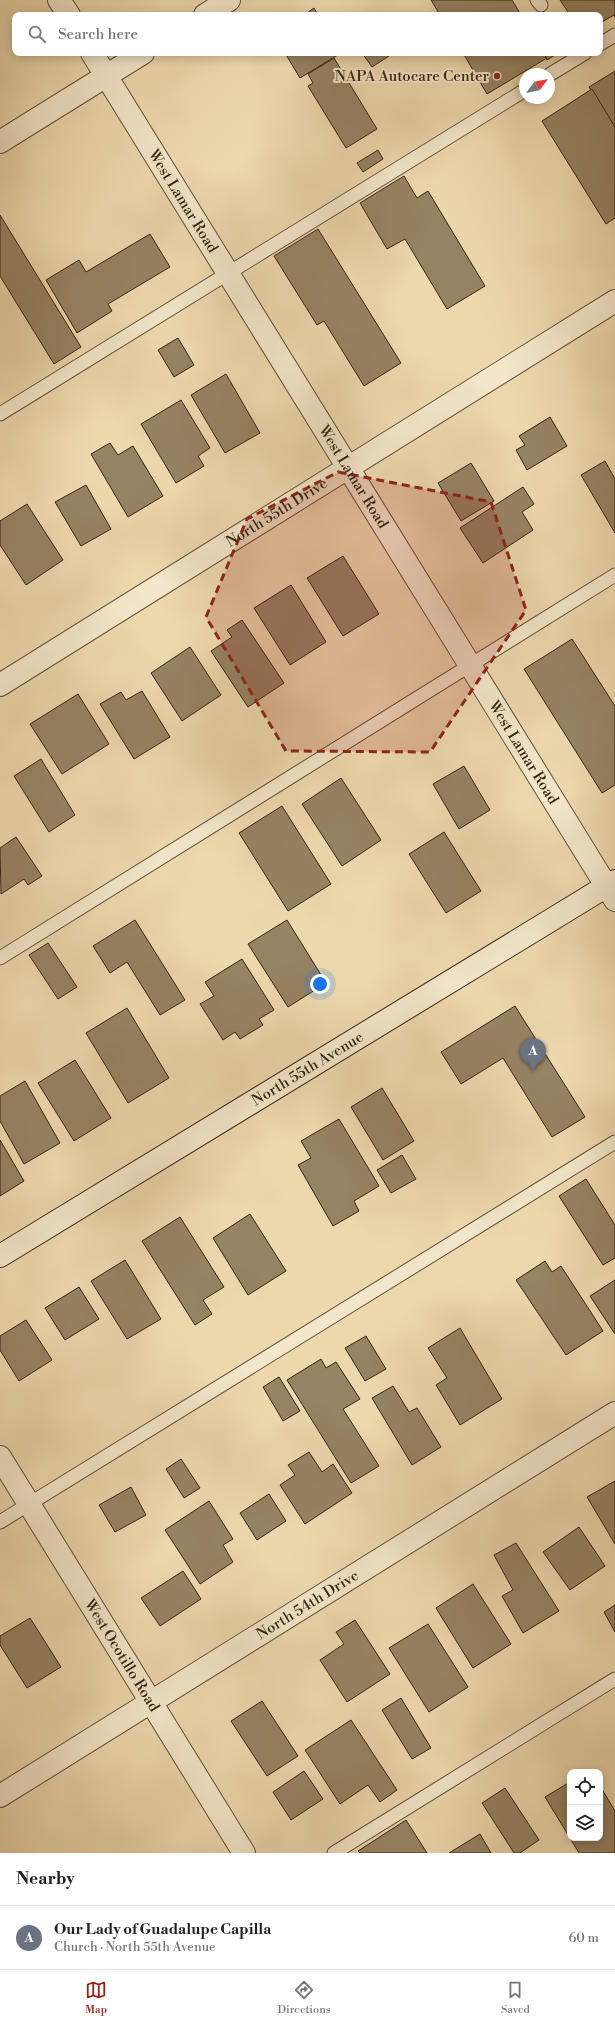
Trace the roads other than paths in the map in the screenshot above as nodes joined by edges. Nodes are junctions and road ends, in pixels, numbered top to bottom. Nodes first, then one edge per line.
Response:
1 (59, 0) edge
2 (229, 0) edge
3 (67, 12) edge
4 (210, 12) edge
5 (615, 35) edge
6 (603, 42) edge
7 (94, 56) edge
8 (138, 56) edge
9 (580, 56) edge
10 (555, 71) edge
11 (106, 76) junction
12 (519, 94) edge
13 (0, 142) edge
14 (229, 273) junction
15 (615, 301) edge
16 (0, 414) edge
17 (347, 468) junction
18 (615, 575) edge
19 (470, 664) junction
20 (0, 685) edge
21 (612, 889) edge
22 (0, 958) edge
23 (615, 1142) edge
24 (0, 1256) edge
25 (615, 1413) edge
26 (0, 1457) edge
27 (29, 1504) junction
28 (0, 1522) edge
29 (615, 1679) edge
30 (150, 1703) junction
31 (0, 1796) edge
32 (244, 1853) edge
33 (334, 1853) edge

1 - 3 street
2 - 4 street
5 - 6 lane
7 - 11 street, West Lamar Road
8 - 11 street
9 - 10 lane
11 - 13 street
11 - 14 street, West Lamar Road
12 - 14 lane
14 - 16 lane
14 - 17 street, West Lamar Road
15 - 17 street, North 55th Drive
17 - 19 street, West Lamar Road
17 - 20 street, North 55th Drive
18 - 19 lane
19 - 21 street, West Lamar Road
19 - 22 lane
21 - 24 street, North 55th Avenue
23 - 27 lane
25 - 30 street, North 54th Drive
26 - 27 street, West Ocotillo Road
27 - 28 lane
27 - 30 street, West Ocotillo Road
29 - 33 lane
30 - 31 street, North 54th Drive
30 - 32 street, West Ocotillo Road

